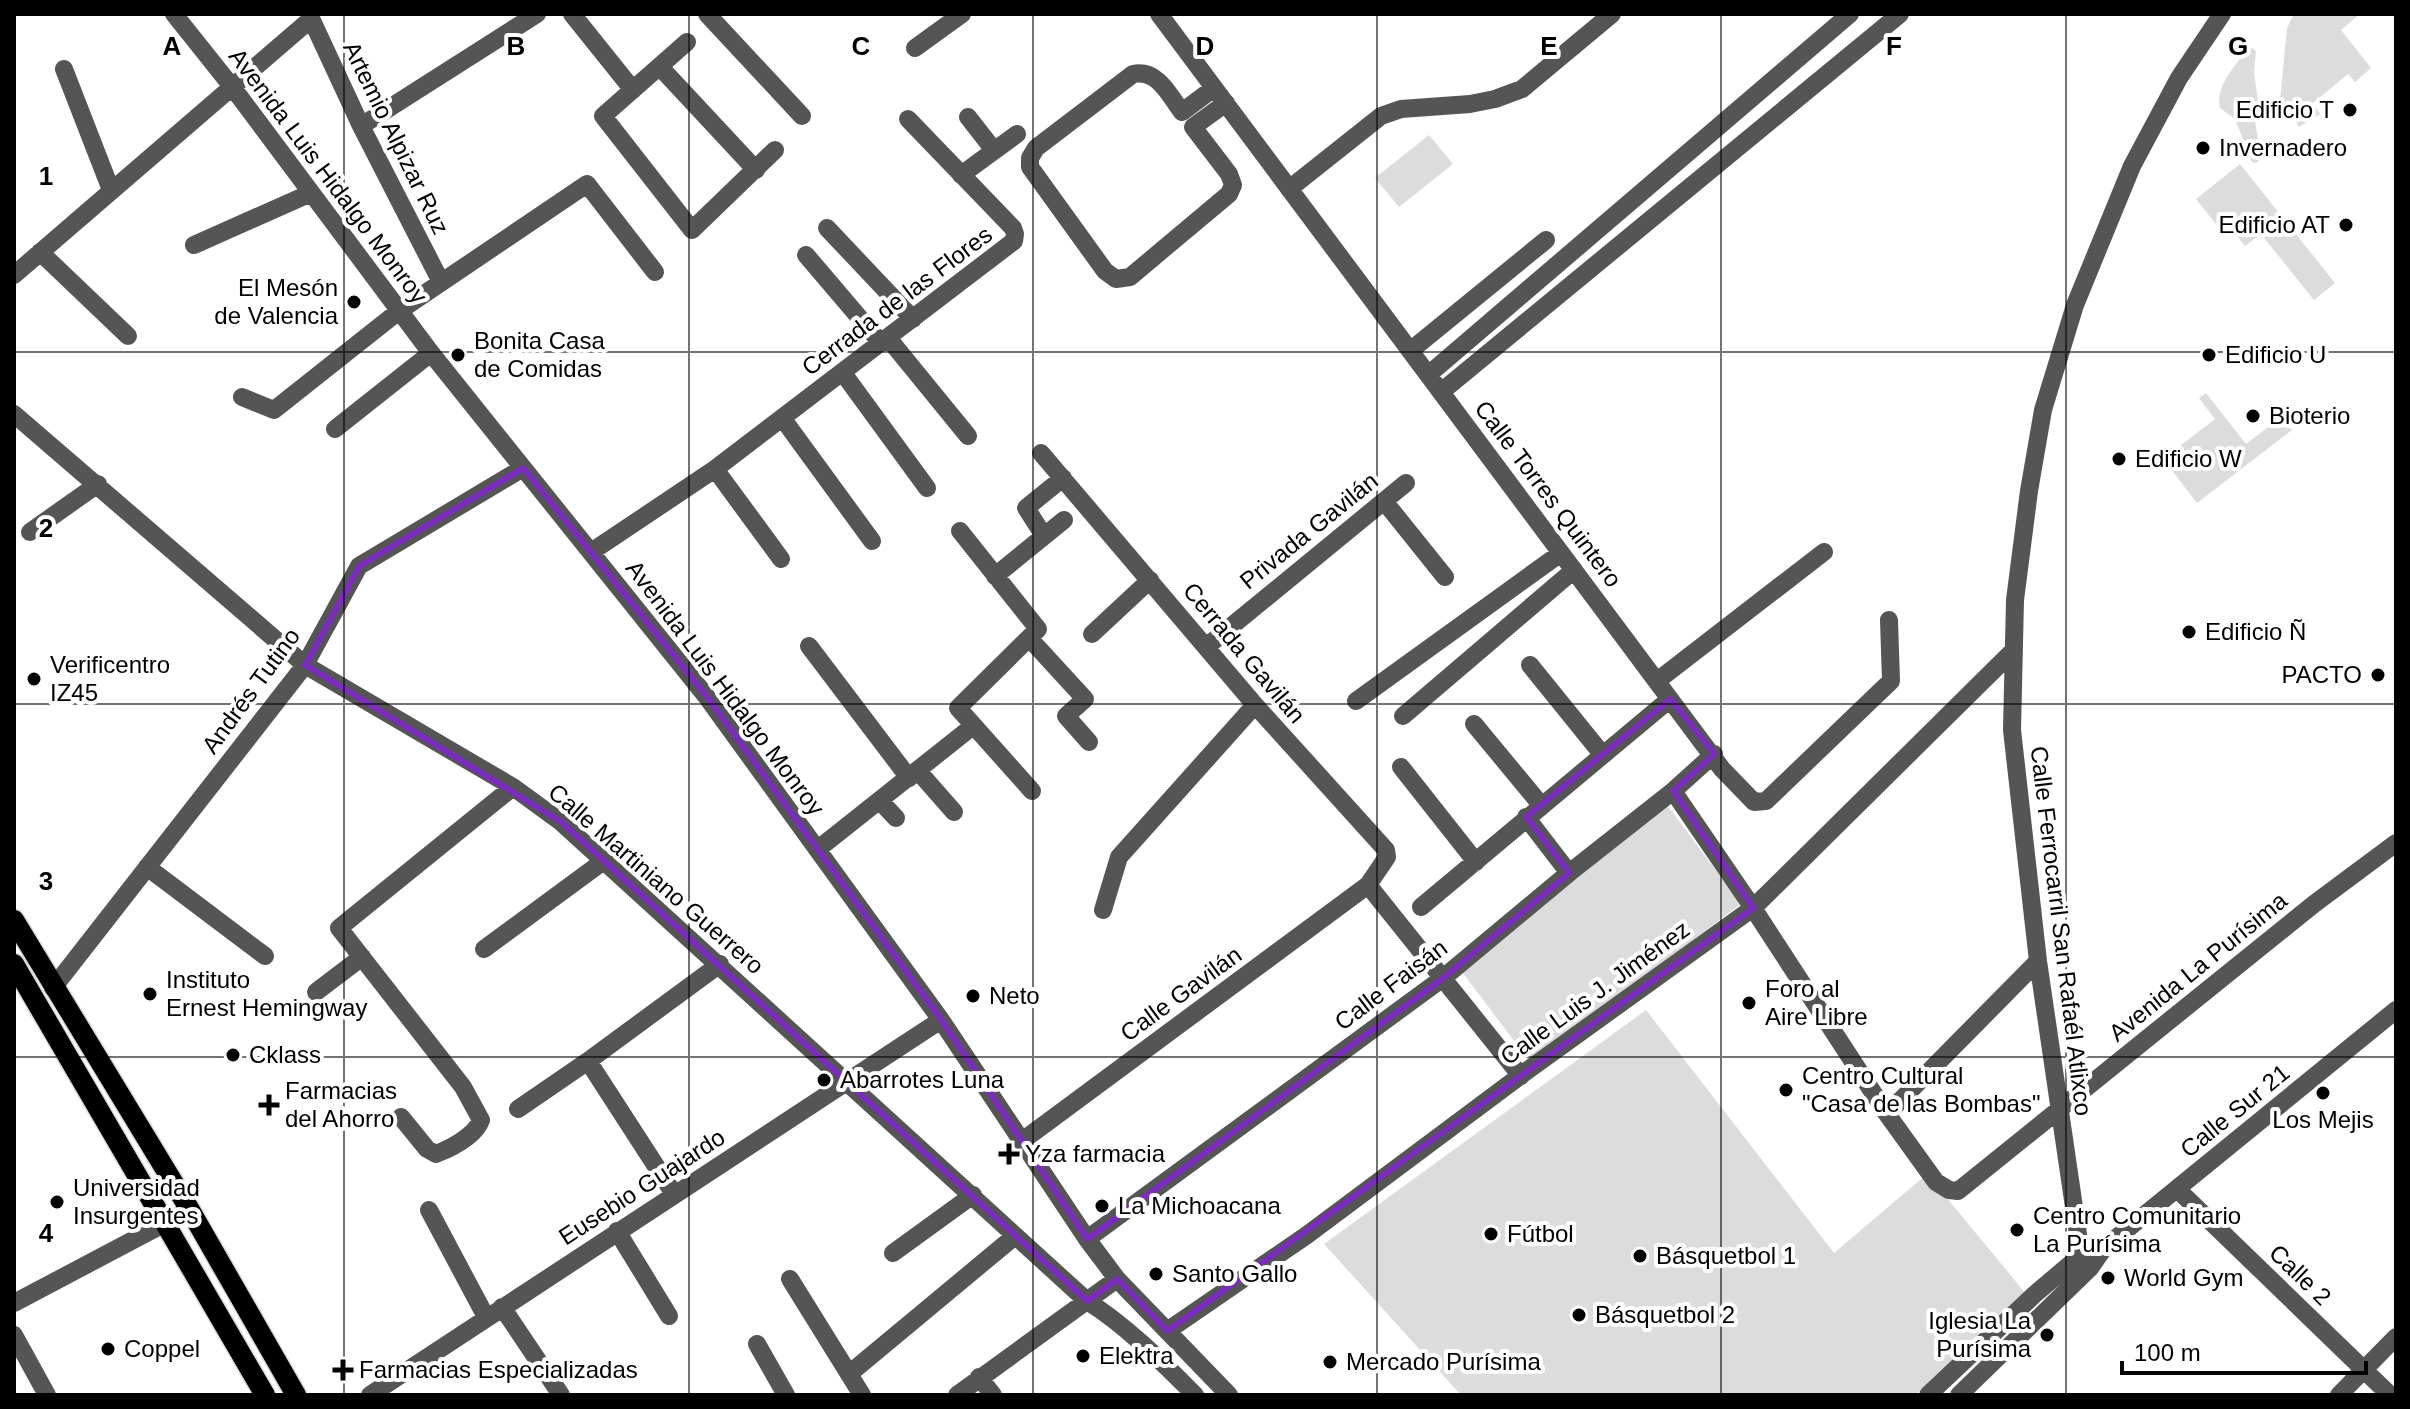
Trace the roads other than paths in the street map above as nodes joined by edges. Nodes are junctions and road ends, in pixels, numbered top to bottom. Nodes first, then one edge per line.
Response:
1 (174, 14) edge
2 (537, 14) edge
3 (572, 14) edge
4 (707, 14) edge
5 (962, 14) edge
6 (1159, 14) edge
7 (1612, 14) edge
8 (1850, 14) edge
9 (1900, 14) edge
10 (2222, 14) edge
11 (310, 17) edge
12 (687, 42) dead end
13 (915, 48) dead end
14 (660, 67) junction
15 (64, 69) dead end
16 (233, 88) junction
17 (1214, 88) junction
18 (633, 90) junction
19 (1226, 103) junction
20 (802, 116) dead end
21 (968, 117) dead end
22 (908, 119) dead end
23 (361, 126) junction
24 (1017, 134) dead end
25 (993, 149) junction
26 (775, 150) dead end
27 (756, 170) junction
28 (961, 175) junction
29 (1289, 189) junction
30 (111, 190) junction
31 (311, 193) junction
32 (827, 228) dead end
33 (1546, 240) dead end
34 (194, 245) dead end
35 (40, 252) junction
36 (806, 255) dead end
37 (17, 266) edge
38 (655, 272) dead end
39 (441, 282) junction
40 (399, 311) junction
41 (913, 319) junction
42 (128, 336) dead end
43 (885, 340) junction
44 (1410, 351) junction
45 (431, 353) junction
46 (843, 373) junction
47 (1428, 375) junction
48 (1441, 392) junction
49 (242, 397) dead end
50 (14, 414) edge
51 (783, 419) junction
52 (335, 429) dead end
53 (968, 436) dead end
54 (1041, 453) dead end
55 (523, 468) junction
56 (715, 469) junction
57 (1063, 478) junction
58 (1406, 483) dead end
59 (98, 484) junction
60 (927, 488) dead end
61 (1384, 501) junction
62 (1064, 520) dead end
63 (960, 531) dead end
64 (30, 532) dead end
65 (1044, 536) junction
66 (872, 541) dead end
67 (591, 552) junction
68 (1824, 552) dead end
69 (1561, 553) junction
70 (781, 559) dead end
71 (1574, 570) junction
72 (995, 576) junction
73 (1445, 577) dead end
74 (1150, 580) junction
75 (1889, 620) dead end
76 (1092, 634) dead end
77 (1029, 638) junction
78 (809, 646) dead end
79 (1206, 647) junction
80 (2014, 650) junction
81 (305, 665) junction
82 (1530, 665) dead end
83 (1657, 681) junction
84 (1670, 699) junction
85 (1356, 701) dead end
86 (1255, 705) junction
87 (1403, 716) dead end
88 (1474, 724) dead end
89 (973, 726) junction
90 (1089, 742) dead end
91 (1602, 754) junction
92 (1714, 754) junction
93 (1401, 767) dead end
94 (914, 774) junction
95 (513, 787) junction
96 (1032, 791) dead end
97 (1673, 791) junction
98 (880, 801) junction
99 (1534, 811) junction
100 (954, 812) dead end
101 (896, 818) dead end
102 (2396, 843) edge
103 (818, 849) junction
104 (605, 860) junction
105 (1476, 862) junction
106 (147, 867) junction
107 (1569, 873) junction
108 (1368, 885) junction
109 (1421, 907) dead end
110 (1753, 908) junction
111 (1103, 910) dead end
112 (14, 920) edge
113 (484, 949) dead end
114 (265, 956) dead end
115 (362, 957) junction
116 (2038, 961) junction
117 (14, 964) edge
118 (720, 964) junction
119 (1443, 978) junction
120 (53, 988) junction
121 (316, 992) dead end
122 (2396, 1010) edge
123 (941, 1020) junction
124 (588, 1061) junction
125 (1521, 1076) junction
126 (846, 1082) junction
127 (518, 1109) dead end
128 (2058, 1112) junction
129 (1887, 1114) junction
130 (401, 1117) dead end
131 (1022, 1141) junction
132 (2177, 1189) junction
133 (674, 1194) junction
134 (973, 1195) junction
135 (190, 1210) junction
136 (429, 1210) dead end
137 (166, 1223) junction
138 (617, 1231) junction
139 (1015, 1236) junction
140 (1087, 1239) junction
141 (893, 1253) dead end
142 (2085, 1261) junction
143 (790, 1279) dead end
144 (1117, 1279) junction
145 (1087, 1301) junction
146 (14, 1303) edge
147 (494, 1312) junction
148 (669, 1316) dead end
149 (1167, 1331) junction
150 (14, 1335) edge
151 (2396, 1337) edge
152 (757, 1344) dead end
153 (2364, 1369) junction
154 (849, 1374) junction
155 (979, 1377) junction
156 (47, 1395) edge
157 (265, 1395) edge
158 (296, 1395) edge
159 (370, 1395) edge
160 (561, 1395) edge
161 (786, 1395) edge
162 (862, 1395) edge
163 (957, 1395) edge
164 (993, 1395) edge
165 (1195, 1395) edge
166 (1229, 1395) edge
167 (1928, 1395) edge
168 (1959, 1395) edge
169 (2339, 1395) edge
170 (2390, 1395) edge

1 - 16 street, Avenida Luis Hidalgo Monroy
2 - 23 street
3 - 18 street
4 - 20 street
5 - 13 street
6 - 17 street, Calle Torres Quintero
7 - 29 street
8 - 47 street
9 - 48 street
10 - 80 street, Calle Ferrocarril San Rafaél Atlixco
11 - 16 street
11 - 23 street, Artemio Alpizar Ruz
12 - 14 street
14 - 18 street
14 - 27 street
15 - 30 street
16 - 30 street
16 - 31 street, Avenida Luis Hidalgo Monroy
17 - 19 street, Calle Torres Quintero
17 - 19 street
18 - 27 street
19 - 29 street, Calle Torres Quintero
21 - 25 street
22 - 28 street, Cerrada de las Flores
23 - 39 street, Artemio Alpizar Ruz
24 - 25 street
25 - 28 street
26 - 27 street
28 - 41 street, Cerrada de las Flores
29 - 44 street, Calle Torres Quintero
30 - 35 street
31 - 34 street
31 - 40 street, Avenida Luis Hidalgo Monroy
32 - 41 street
33 - 44 street
35 - 37 street
35 - 42 street
36 - 43 street
38 - 39 street
39 - 40 street
40 - 45 street, Avenida Luis Hidalgo Monroy
40 - 49 street
41 - 43 street, Cerrada de las Flores
43 - 46 street, Cerrada de las Flores
43 - 53 street
44 - 47 street, Calle Torres Quintero
45 - 52 street
45 - 55 street, Avenida Luis Hidalgo Monroy
46 - 51 street, Cerrada de las Flores
46 - 60 street
47 - 48 street, Calle Torres Quintero
48 - 69 street, Calle Torres Quintero
50 - 59 street, Calle Martiniano Guerrero
51 - 56 street, Cerrada de las Flores
51 - 66 street
54 - 57 street, Cerrada Gavilán
55 - 67 street, Avenida Luis Hidalgo Monroy
55 - 81 street, Andrés Tutino
56 - 67 street, Cerrada de las Flores
56 - 70 street
57 - 65 street
57 - 74 street, Cerrada Gavilán
58 - 61 street, Privada Gavilán
59 - 64 street
59 - 81 street, Calle Martiniano Guerrero
61 - 73 street
61 - 79 street, Privada Gavilán
62 - 65 street
63 - 72 street
65 - 72 street
67 - 103 street, Avenida Luis Hidalgo Monroy
68 - 83 street
69 - 71 street, Calle Torres Quintero
69 - 85 street
71 - 83 street, Calle Torres Quintero
71 - 87 street
72 - 77 street
74 - 76 street
74 - 79 street, Cerrada Gavilán
75 - 92 street, Calle Torres Quintero
77 - 89 street
77 - 90 street
78 - 94 street
79 - 86 street, Cerrada Gavilán
80 - 110 street, Calle Luis J. Jiménez
80 - 116 street, Calle Ferrocarril San Rafaél Atlixco
81 - 95 street, Calle Martiniano Guerrero
81 - 106 street, Andrés Tutino
82 - 91 street
83 - 84 street, Calle Torres Quintero
84 - 91 street
84 - 92 street, Calle Torres Quintero
86 - 108 street, Cerrada Gavilán
86 - 111 street
88 - 99 street
89 - 94 street
89 - 96 street
91 - 99 street
92 - 97 street, Calle Faisán
93 - 105 street
94 - 98 street
94 - 100 street
95 - 104 street, Calle Martiniano Guerrero
95 - 115 street
97 - 107 street, Calle Faisán
97 - 110 street
98 - 101 street
98 - 103 street
99 - 105 street
99 - 107 street
102 - 128 street, Avenida La Purísima
103 - 123 street, Avenida Luis Hidalgo Monroy
104 - 113 street
104 - 118 street, Calle Martiniano Guerrero
105 - 109 street
106 - 114 street
106 - 120 street, Andrés Tutino
107 - 119 street, Calle Faisán
108 - 119 street
108 - 131 street, Calle Gavilán
110 - 125 street, Calle Luis J. Jiménez
110 - 129 street
112 - 120 main road
115 - 121 street
115 - 130 street
116 - 128 street, Calle Ferrocarril San Rafaél Atlixco
116 - 129 street
117 - 137 main road
118 - 124 street
118 - 126 street, Calle Martiniano Guerrero
119 - 125 street
119 - 140 street, Calle Faisán
120 - 135 main road
122 - 132 street, Calle Sur 21
123 - 126 street, Eusebio Guajardo
123 - 131 street, Avenida Luis Hidalgo Monroy
124 - 127 street
124 - 133 street
125 - 149 street, Calle Luis J. Jiménez
126 - 133 street, Eusebio Guajardo
126 - 134 street, Calle Martiniano Guerrero
128 - 129 street, Avenida La Purísima
128 - 142 street, Calle Ferrocarril San Rafaél Atlixco
131 - 140 street, Avenida Luis Hidalgo Monroy
132 - 142 street, Calle Sur 21
132 - 153 street, Calle 2
133 - 138 street, Eusebio Guajardo
134 - 139 street, Calle Martiniano Guerrero
134 - 141 street
135 - 137 street
135 - 158 main road
136 - 147 street
137 - 146 street
137 - 157 main road
138 - 147 street, Eusebio Guajardo
138 - 148 street
139 - 145 street, Calle Martiniano Guerrero
139 - 154 street
140 - 144 street, Avenida Luis Hidalgo Monroy
142 - 167 street
142 - 168 street
143 - 154 street
144 - 145 street
144 - 149 street, Avenida Luis Hidalgo Monroy
145 - 155 street
145 - 165 street
147 - 159 street, Eusebio Guajardo
147 - 160 street
149 - 166 street, Avenida Luis Hidalgo Monroy
150 - 156 street
151 - 153 street
152 - 161 street
153 - 169 street
153 - 170 street, Calle 2
154 - 162 street
155 - 163 street
155 - 164 street

